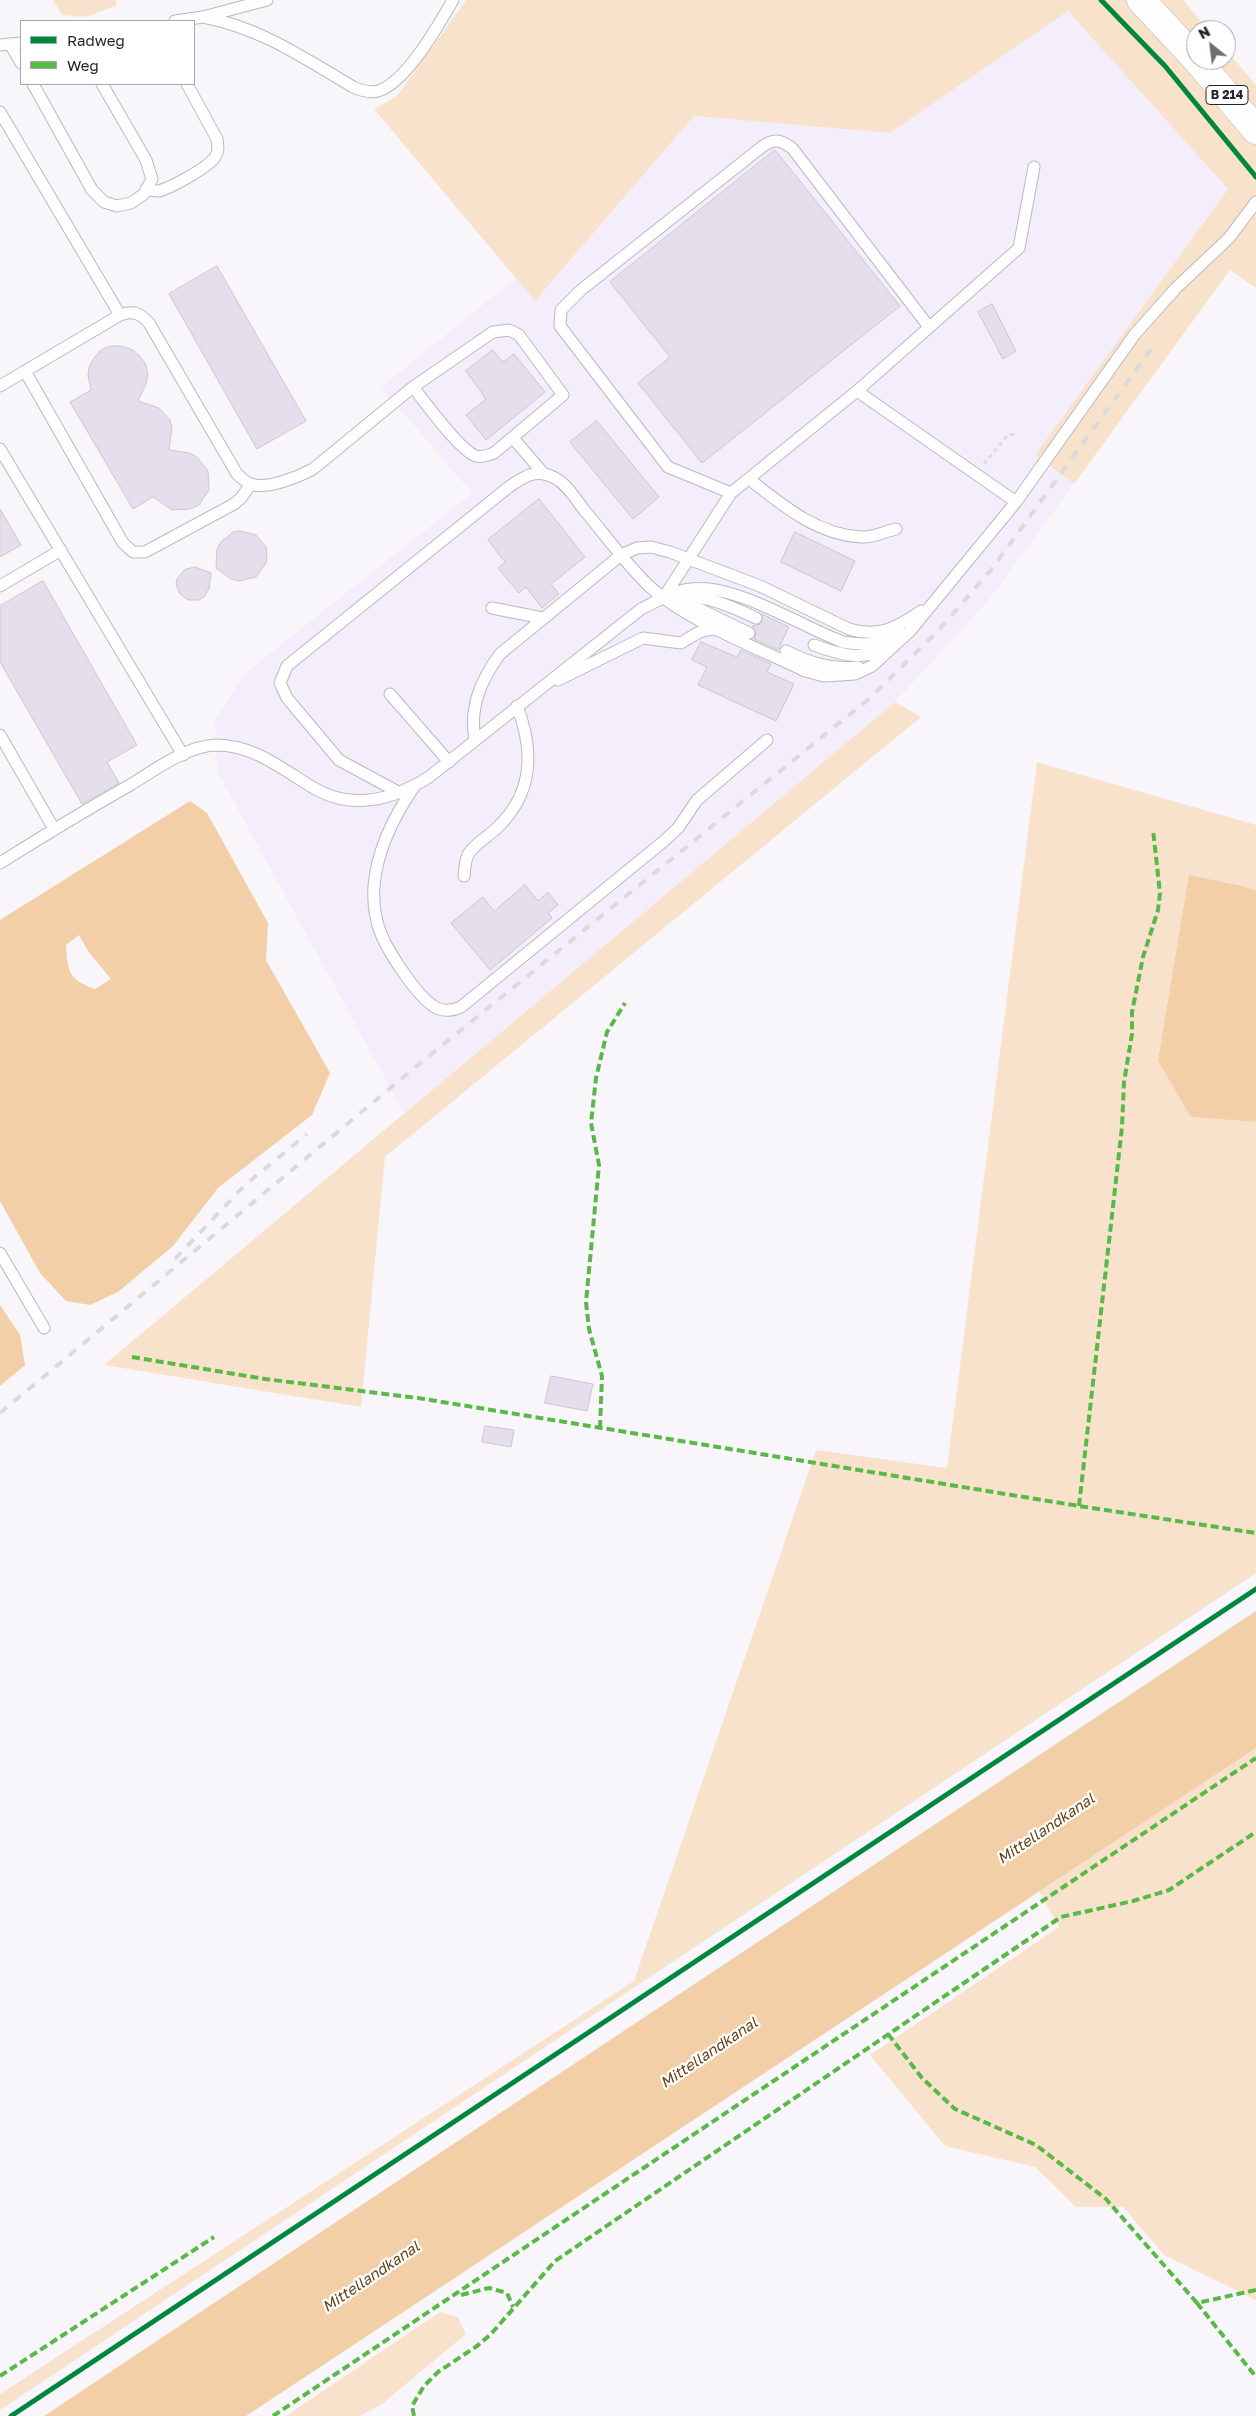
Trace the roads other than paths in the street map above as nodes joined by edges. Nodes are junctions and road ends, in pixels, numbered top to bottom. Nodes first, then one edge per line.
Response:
1 (267, 0) edge
2 (453, 0) edge
3 (1141, 0) edge
4 (203, 17) junction
5 (182, 20) edge
6 (10, 44) edge
7 (1186, 48) edge
8 (20, 61) edge
9 (1205, 70) edge
10 (34, 85) edge
11 (103, 85) edge
12 (188, 85) edge
13 (0, 112) edge
14 (1256, 130) edge
15 (1034, 167) dead end
16 (146, 190) junction
17 (1256, 202) edge
18 (120, 315) junction
19 (929, 327) junction
20 (25, 371) junction
21 (0, 386) edge
22 (413, 387) junction
23 (856, 391) junction
24 (513, 438) junction
25 (0, 449) edge
26 (543, 473) junction
27 (749, 478) junction
28 (250, 484) junction
29 (731, 493) junction
30 (1016, 502) junction
31 (896, 529) dead end
32 (60, 550) junction
33 (621, 555) junction
34 (689, 559) junction
35 (0, 586) edge
36 (663, 599) junction
37 (937, 600) junction
38 (492, 608) dead end
39 (543, 618) junction
40 (756, 618) dead end
41 (910, 631) junction
42 (725, 632) junction
43 (749, 633) dead end
44 (814, 645) dead end
45 (786, 651) dead end
46 (872, 666) junction
47 (537, 691) junction
48 (390, 694) dead end
49 (517, 706) junction
50 (0, 735) edge
51 (475, 740) junction
52 (767, 740) dead end
53 (183, 755) junction
54 (449, 762) junction
55 (414, 787) junction
56 (400, 794) junction
57 (54, 829) junction
58 (0, 863) edge
59 (464, 876) dead end
60 (0, 1253) edge
61 (44, 1328) dead end

1 - 4 lane
2 - 4 lane
3 - 7 main road, B 214
4 - 5 lane
6 - 8 lane
9 - 14 main road, B 214
10 - 16 lane
11 - 16 lane
12 - 16 lane
13 - 18 lane
15 - 19 lane
17 - 30 lane
18 - 20 lane
18 - 28 lane
19 - 23 lane
19 - 29 lane
20 - 21 lane
20 - 28 lane
22 - 24 lane
22 - 24 lane
22 - 28 lane
23 - 27 lane
23 - 30 lane
24 - 26 lane
25 - 32 lane
26 - 33 lane
26 - 56 lane
27 - 29 lane
27 - 31 lane
29 - 34 lane
30 - 37 lane
32 - 35 lane
32 - 53 lane
33 - 34 lane
33 - 36 lane
33 - 39 lane
34 - 36 lane
34 - 37 lane
36 - 40 lane
36 - 41 lane
36 - 42 lane
36 - 43 lane
36 - 47 lane
37 - 41 lane
38 - 39 lane
39 - 51 lane
41 - 44 lane
41 - 46 lane
42 - 46 lane
42 - 47 lane
45 - 46 lane
47 - 49 lane
48 - 54 lane
49 - 51 lane
49 - 59 lane
50 - 57 lane
51 - 54 lane
52 - 55 lane
53 - 56 lane
53 - 57 lane
54 - 55 lane
55 - 56 lane
57 - 58 lane
60 - 61 lane

